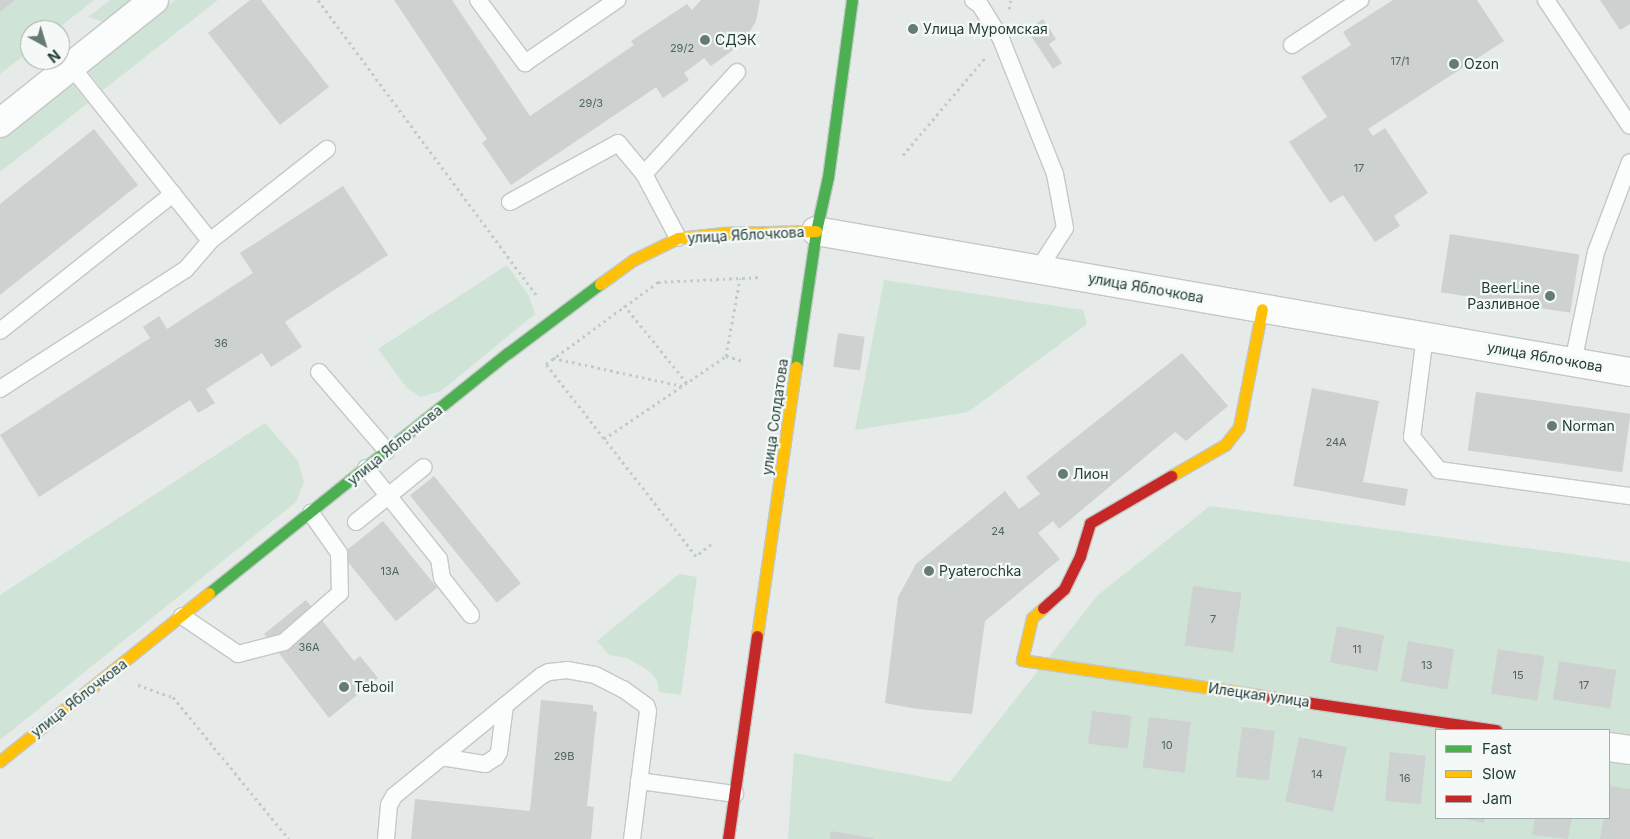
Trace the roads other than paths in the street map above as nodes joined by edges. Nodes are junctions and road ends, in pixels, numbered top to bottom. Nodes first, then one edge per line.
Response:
1 (154, 0) edge
2 (478, 0) edge
3 (617, 0) edge
4 (852, 0) edge
5 (973, 0) edge
6 (1360, 0) edge
7 (1546, 0) edge
8 (1292, 45) dead end
9 (71, 66) junction
10 (737, 72) dead end
11 (0, 122) edge
12 (1630, 126) edge
13 (326, 149) dead end
14 (1630, 162) edge
15 (644, 174) junction
16 (173, 194) junction
17 (510, 202) dead end
18 (816, 231) junction
19 (678, 238) junction
20 (210, 241) junction
21 (1038, 270) junction
22 (1262, 308) junction
23 (0, 331) edge
24 (1425, 336) junction
25 (1573, 362) junction
26 (319, 372) dead end
27 (1630, 372) edge
28 (0, 389) edge
29 (387, 451) junction
30 (424, 467) dead end
31 (366, 468) junction
32 (388, 496) junction
33 (1630, 496) edge
34 (311, 513) junction
35 (356, 522) dead end
36 (471, 615) dead end
37 (182, 616) junction
38 (505, 705) junction
39 (1489, 729) edge
40 (1610, 747) edge
41 (1630, 750) edge
42 (442, 757) junction
43 (0, 760) edge
44 (639, 781) junction
45 (734, 794) junction
46 (386, 839) edge
47 (632, 839) edge
48 (728, 839) edge

1 - 9 street
2 - 3 lane
4 - 18 street, улица Солдатова
5 - 21 lane
6 - 8 lane
7 - 12 lane
9 - 11 street
9 - 16 lane
10 - 15 lane
13 - 20 lane
14 - 25 lane
15 - 17 lane
15 - 19 lane
16 - 20 lane
16 - 23 lane
18 - 19 street, улица Яблочкова
18 - 21 street, улица Яблочкова
18 - 45 street, улица Солдатова
19 - 29 street, улица Яблочкова
20 - 28 lane
21 - 22 street, улица Яблочкова
22 - 24 street, улица Яблочкова
22 - 39 street, Илецкая улица
24 - 25 street, улица Яблочкова
24 - 33 lane
25 - 27 street, улица Яблочкова
26 - 29 lane
29 - 31 street, улица Яблочкова
30 - 32 lane
31 - 32 lane
31 - 34 street, улица Яблочкова
32 - 35 lane
32 - 36 lane
34 - 37 street, улица Яблочкова
34 - 37 lane
37 - 43 street, улица Яблочкова
38 - 42 lane
38 - 42 lane
38 - 44 lane
40 - 41 street
42 - 46 lane
44 - 45 lane
44 - 47 lane
45 - 48 street, улица Солдатова

